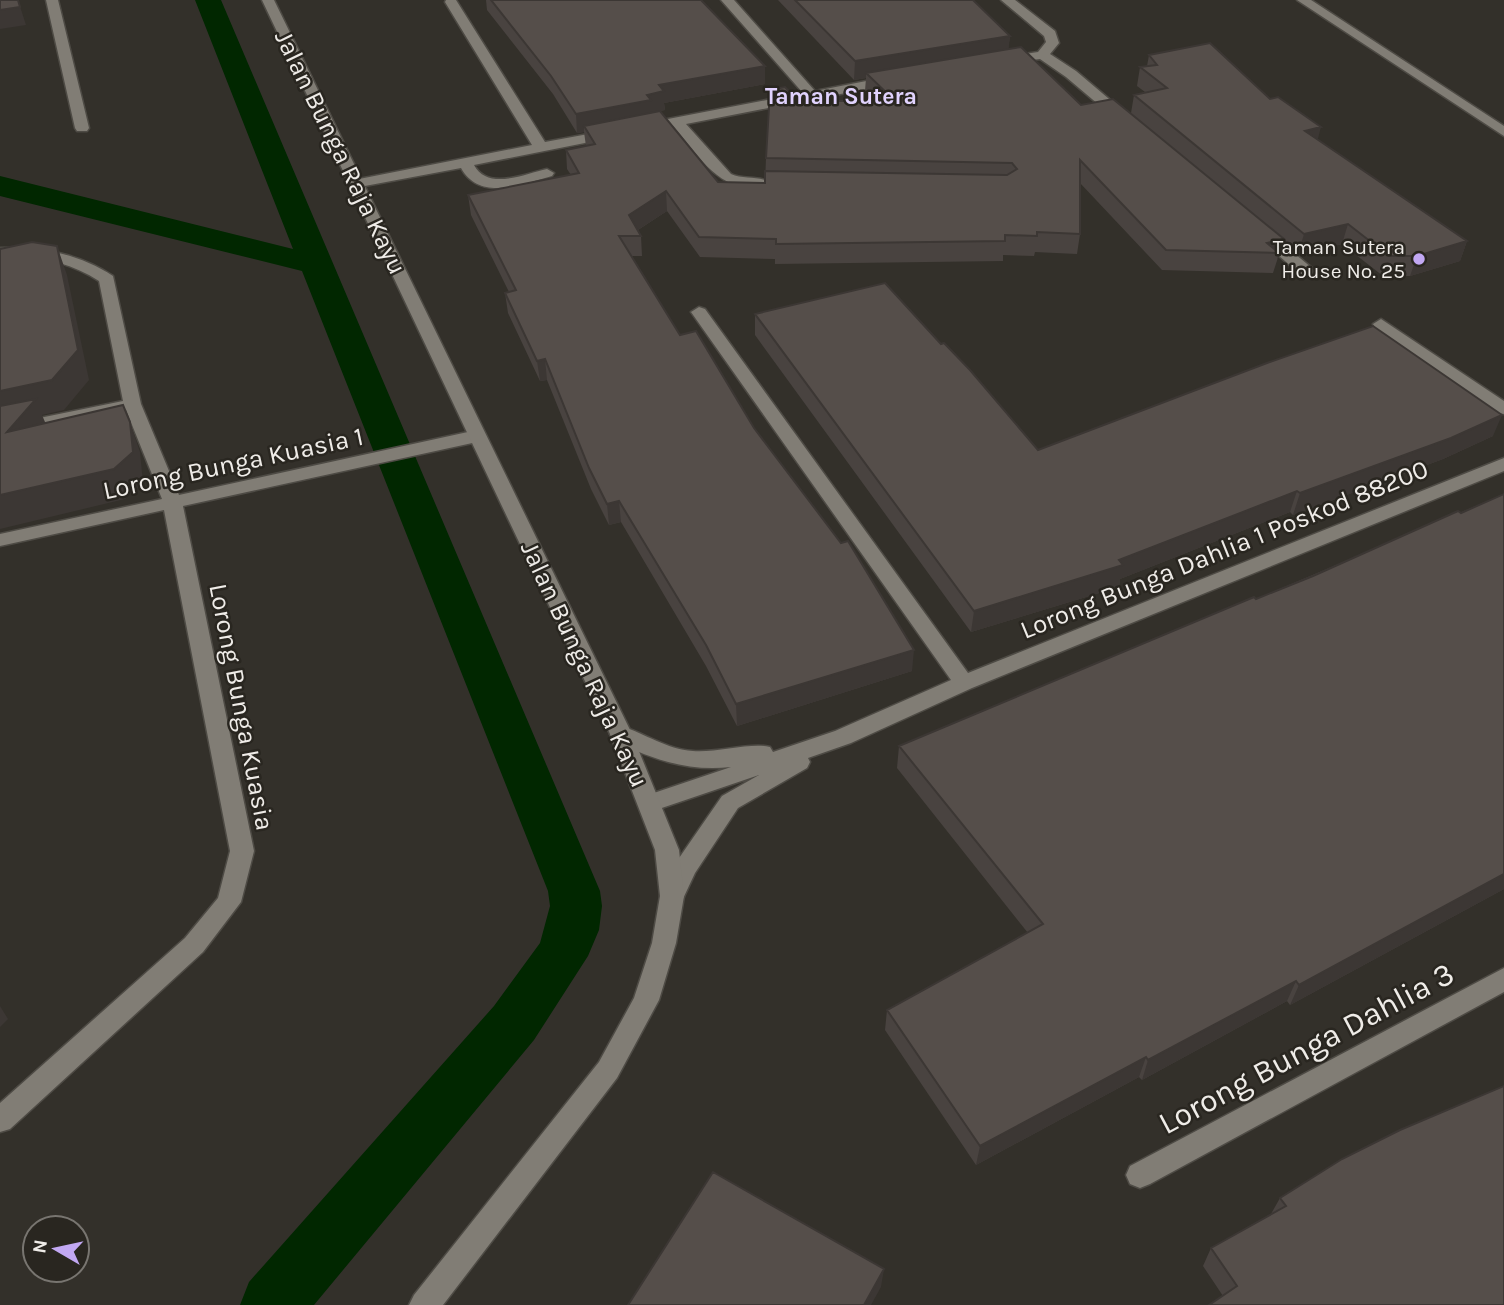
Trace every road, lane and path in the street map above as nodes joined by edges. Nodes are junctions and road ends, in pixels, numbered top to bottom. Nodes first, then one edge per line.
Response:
1 (52, 0) edge
2 (268, 0) edge
3 (727, 0) edge
4 (1007, 0) edge
5 (1303, 0) edge
6 (451, 2) dead end
7 (1042, 55) junction
8 (988, 64) edge
9 (906, 78) edge
10 (811, 94) junction
11 (676, 121) junction
12 (82, 128) dead end
13 (1135, 128) edge
14 (1504, 132) edge
15 (541, 148) junction
16 (465, 162) junction
17 (547, 173) dead end
18 (354, 184) junction
19 (787, 184) edge
20 (1252, 226) edge
21 (0, 253) edge
22 (1306, 271) dead end
23 (699, 312) dead end
24 (1381, 324) dead end
25 (132, 404) junction
26 (1504, 409) edge
27 (0, 431) edge
28 (477, 436) junction
29 (1504, 464) edge
30 (172, 501) junction
31 (0, 540) edge
32 (964, 684) junction
33 (621, 734) junction
34 (843, 737) junction
35 (650, 803) junction
36 (672, 895) junction
37 (1504, 979) edge
38 (0, 1120) edge
39 (1140, 1175) dead end
40 (424, 1305) edge

1 - 12 street
2 - 18 street, Jalan Bunga Raja Kayu
3 - 10 street
4 - 7 street
5 - 14 street
6 - 15 street
7 - 8 street
7 - 13 street
9 - 10 street
10 - 11 street
11 - 15 street
11 - 19 street
15 - 16 street
16 - 17 street
16 - 18 street
18 - 28 street, Jalan Bunga Raja Kayu
20 - 22 street
21 - 25 street, Lorong Bunga Kuasia
23 - 32 street
24 - 26 street
25 - 27 street
25 - 30 street, Lorong Bunga Kuasia
28 - 30 street, Lorong Bunga Kuasia 1
28 - 33 street, Jalan Bunga Raja Kayu
29 - 32 street, Lorong Bunga Dahlia 1 Poskod 88200
30 - 31 street, Lorong Bunga Kuasia 1
30 - 38 street, Lorong Bunga Kuasia
32 - 34 street, Lorong Bunga Dahlia 1 Poskod 88200
33 - 34 street
33 - 35 street, Jalan Bunga Raja Kayu
34 - 35 street
34 - 36 street
35 - 36 street, Jalan Bunga Raja Kayu
36 - 40 street, Jalan Bunga Raja Kayu
37 - 39 street, Lorong Bunga Dahlia 3

